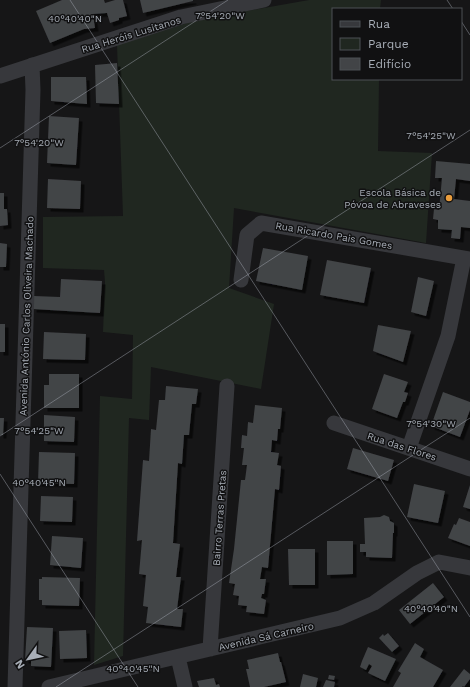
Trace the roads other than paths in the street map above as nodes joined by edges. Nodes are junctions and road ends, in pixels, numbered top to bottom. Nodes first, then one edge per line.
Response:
1 (264, 0) edge
2 (32, 65) junction
3 (0, 76) edge
4 (467, 259) edge
5 (241, 280) dead end
6 (227, 386) dead end
7 (334, 423) dead end
8 (409, 448) junction
9 (470, 468) edge
10 (470, 568) edge
11 (210, 649) junction
12 (178, 657) junction
13 (15, 687) edge
14 (49, 687) edge
15 (185, 687) edge

1 - 2 street, Rua Heróis Lusitanos
2 - 3 street, Rua Heróis Lusitanos
2 - 13 street, Avenida António Carlos Oliveira Machado
4 - 5 street, Rua Ricardo Pais Gomes
4 - 8 street
6 - 11 street, Bairro Terras Pretas
7 - 8 street, Rua das Flores
8 - 9 street, Rua das Flores
10 - 11 street, Avenida Sá Carneiro
11 - 12 street, Avenida Sá Carneiro
12 - 14 street, Avenida Sá Carneiro
12 - 15 street

